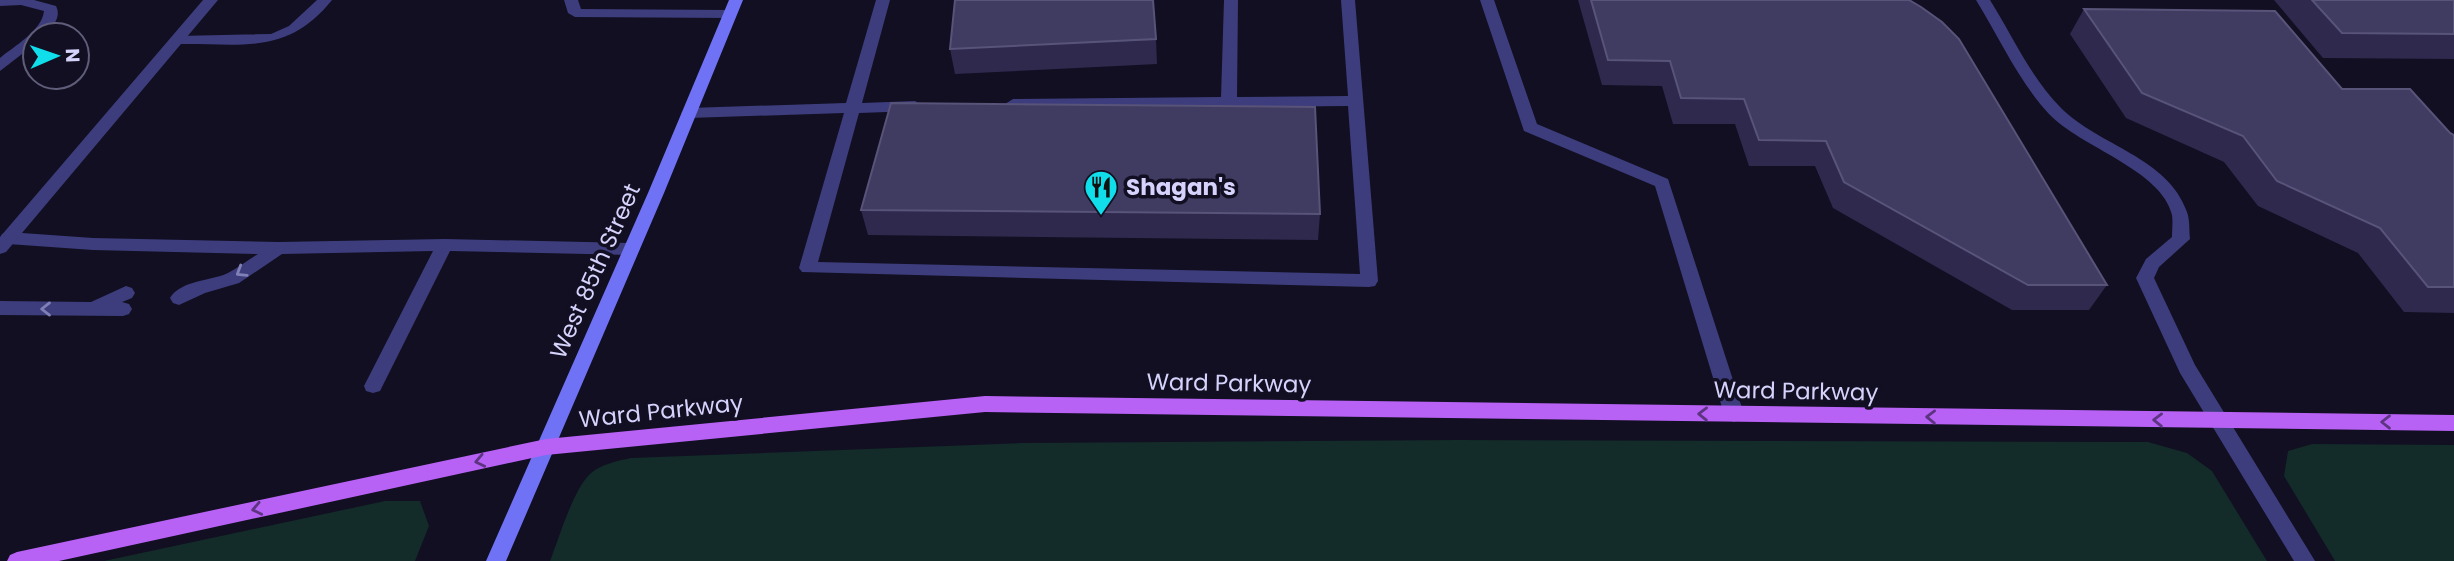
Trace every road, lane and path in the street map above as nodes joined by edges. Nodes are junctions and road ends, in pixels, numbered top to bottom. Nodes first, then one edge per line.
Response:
1 (211, 0) edge
2 (325, 0) edge
3 (571, 0) edge
4 (883, 0) edge
5 (1231, 0) edge
6 (1348, 0) edge
7 (1487, 0) edge
8 (1983, 0) edge
9 (0, 2) edge
10 (733, 7) edge
11 (48, 21) edge
12 (178, 40) junction
13 (0, 48) edge
14 (21, 48) edge
15 (21, 49) edge
16 (0, 66) edge
17 (1356, 100) junction
18 (1229, 102) junction
19 (937, 105) edge
20 (992, 105) edge
21 (853, 106) junction
22 (689, 113) junction
23 (4, 243) edge
24 (445, 245) junction
25 (279, 248) junction
26 (631, 249) junction
27 (188, 290) dead end
28 (125, 301) dead end
29 (0, 308) edge
30 (373, 387) dead end
31 (1734, 414) junction
32 (2221, 421) junction
33 (2454, 423) edge
34 (546, 447) junction
35 (17, 561) edge
36 (496, 561) edge
37 (2305, 561) edge

1 - 12 street
2 - 12 street
3 - 10 street
4 - 21 street
5 - 18 street
6 - 17 street
7 - 31 street
8 - 32 street
9 - 11 street
10 - 22 main road, West 85th Street
12 - 23 street
13 - 14 street
15 - 16 street
17 - 18 street
17 - 21 street
18 - 20 street
19 - 21 street
21 - 22 street
22 - 26 main road, West 85th Street
23 - 25 street
24 - 25 street
24 - 26 street
24 - 30 street
25 -> 27 street
26 - 34 main road, West 85th Street
28 -> 29 street
32 -> 31 main road, Ward Parkway
31 -> 34 main road, Ward Parkway
33 -> 32 main road, Ward Parkway
32 - 37 street
34 -> 35 main road, Ward Parkway
34 - 36 main road, West 85th Street

